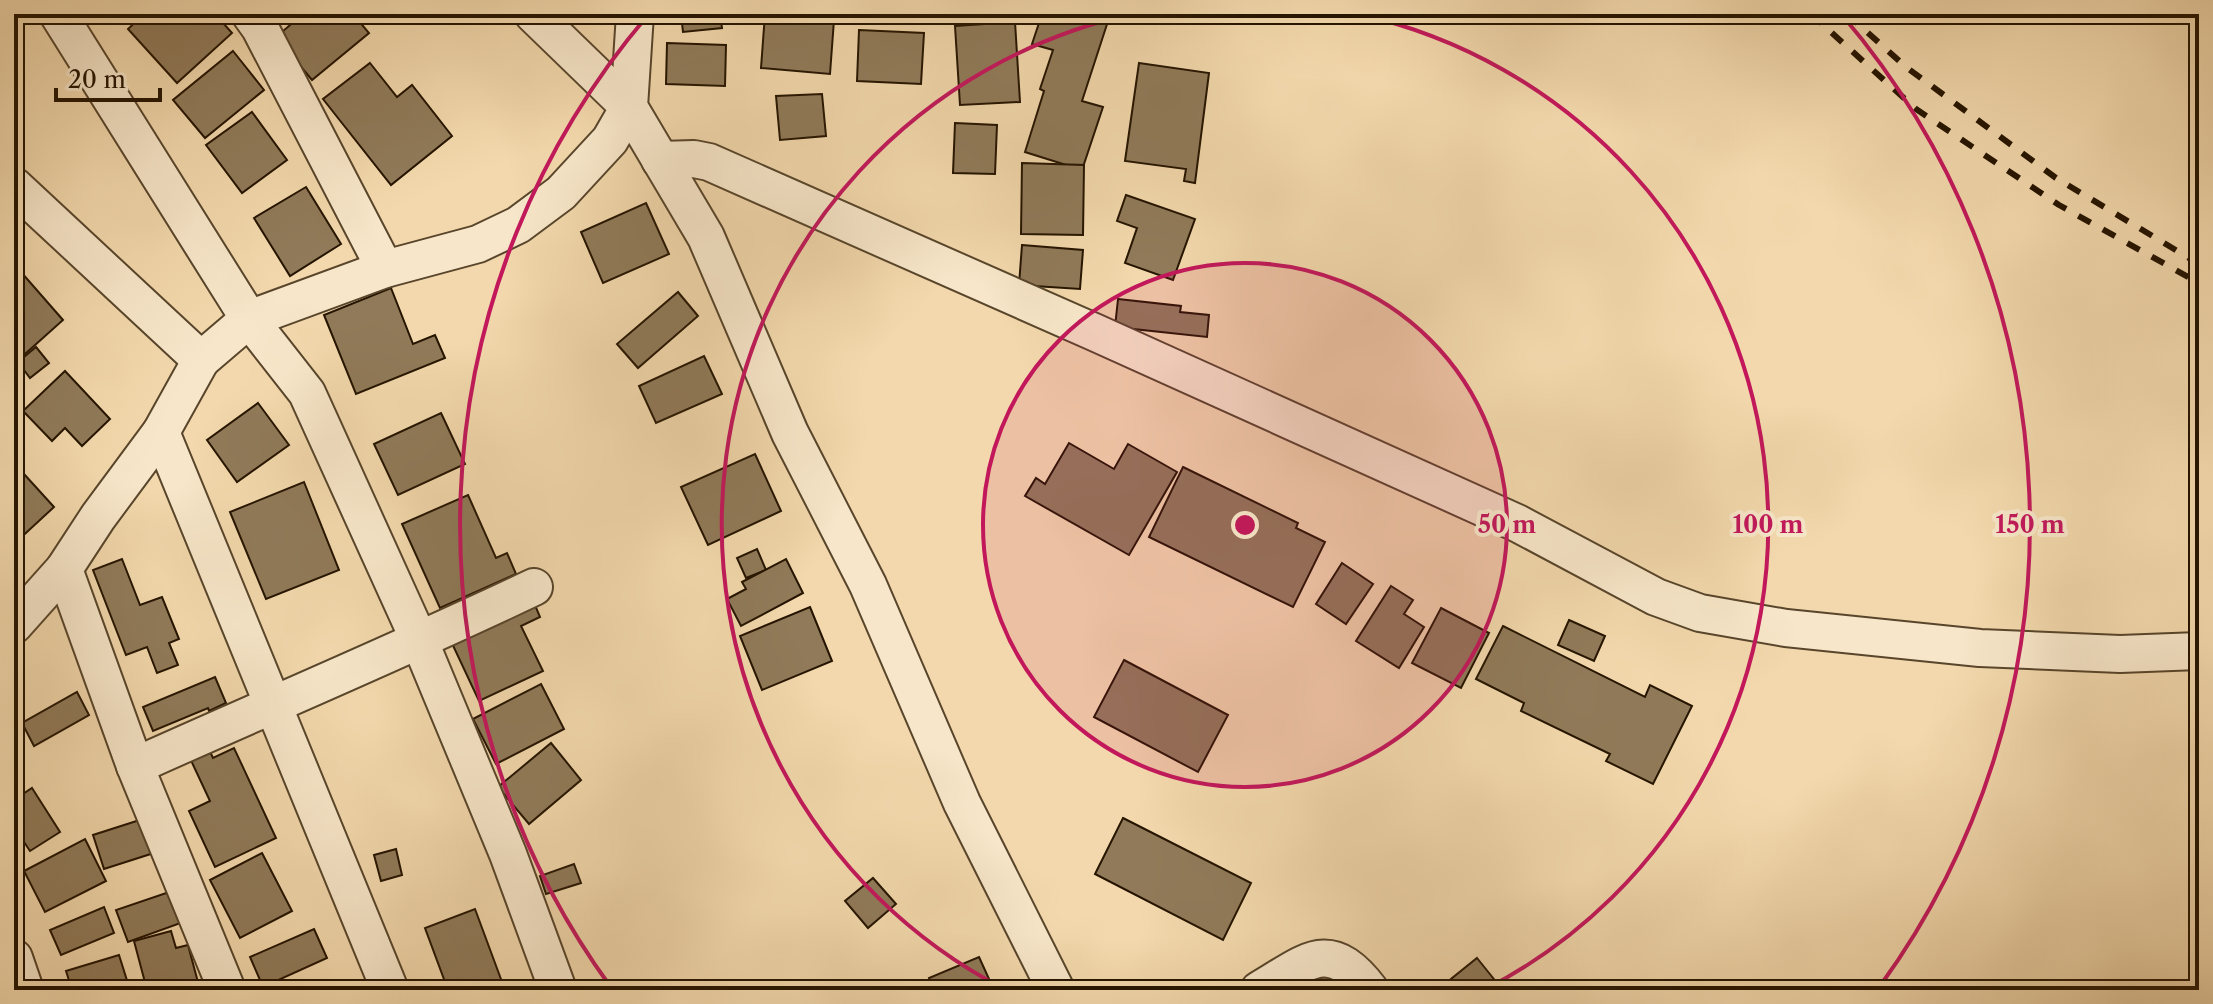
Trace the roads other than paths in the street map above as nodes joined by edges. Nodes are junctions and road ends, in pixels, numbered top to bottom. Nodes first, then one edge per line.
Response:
1 (58, 14) edge
2 (250, 14) edge
3 (533, 14) edge
4 (635, 14) edge
5 (629, 107) junction
6 (660, 160) junction
7 (14, 186) edge
8 (385, 269) junction
9 (249, 319) junction
10 (201, 360) junction
11 (161, 432) junction
12 (64, 569) junction
13 (534, 587) dead end
14 (14, 625) edge
15 (420, 642) junction
16 (2199, 651) edge
17 (274, 703) junction
18 (135, 766) junction
19 (14, 958) edge
20 (25, 990) edge
21 (227, 990) edge
22 (390, 990) edge
23 (558, 990) edge
24 (1056, 990) edge
25 (1259, 990) edge
26 (1370, 990) edge

1 - 9 street
2 - 8 street
3 - 5 street
4 - 5 street
5 - 6 street
5 - 8 street
6 - 16 street
6 - 24 street
7 - 10 street
8 - 9 street
9 - 10 street
9 - 15 street
10 - 11 street
11 - 12 street
11 - 17 street
12 - 14 street
12 - 18 street
13 - 15 street
15 - 17 street
15 - 23 street
17 - 18 street
17 - 22 street
18 - 21 street
19 - 20 street
25 - 26 street

